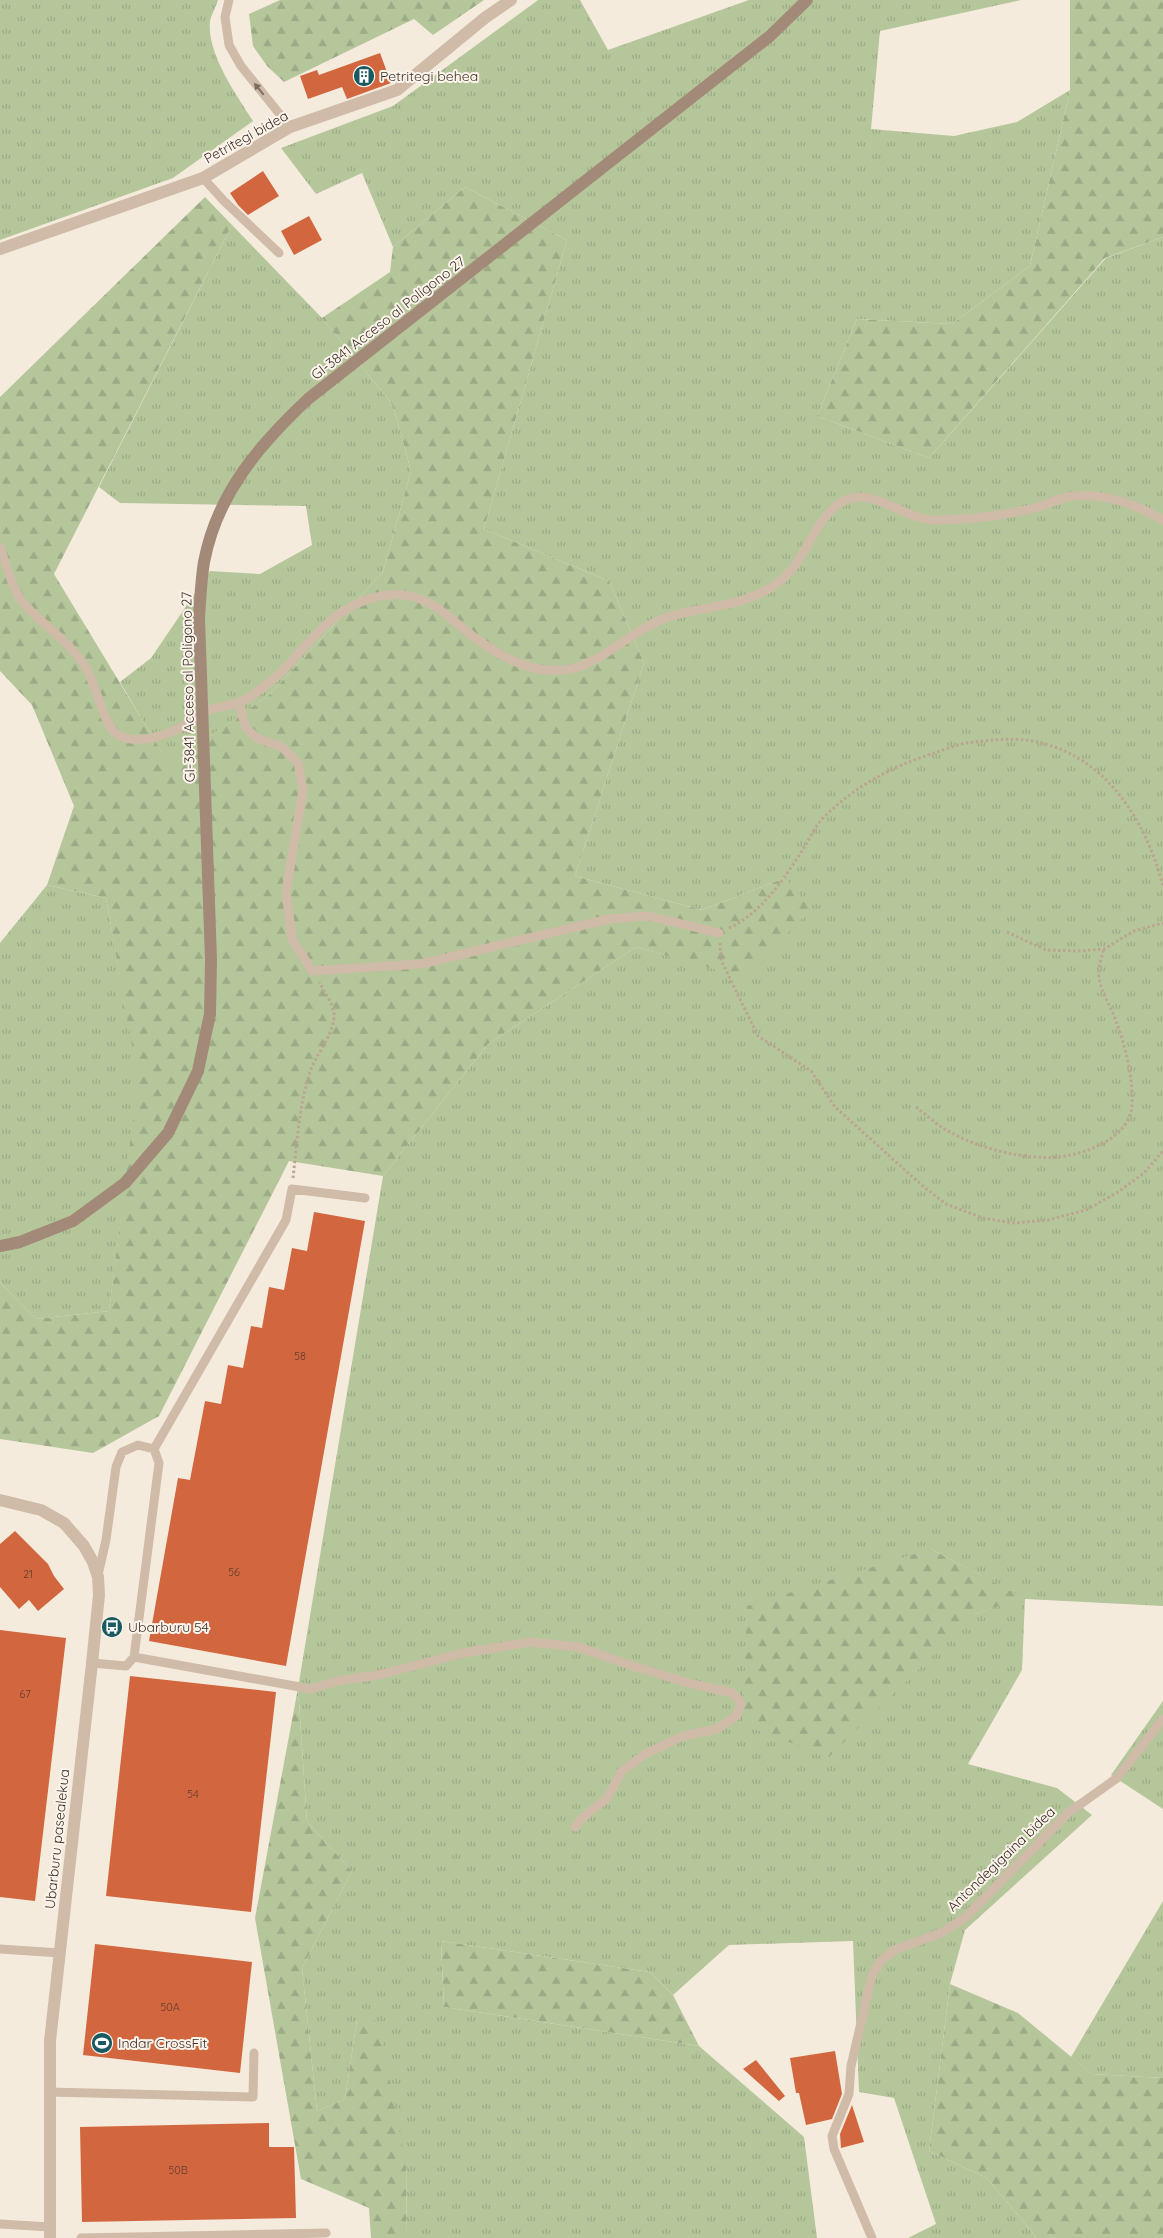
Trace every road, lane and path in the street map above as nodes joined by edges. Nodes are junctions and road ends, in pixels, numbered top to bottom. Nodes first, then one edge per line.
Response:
1 (229, 0) edge
2 (512, 0) edge
3 (807, 0) edge
4 (290, 127) junction
5 (203, 178) junction
6 (0, 249) edge
7 (279, 252) dead end
8 (1163, 520) edge
9 (0, 547) edge
10 (239, 703) junction
11 (202, 712) junction
12 (1163, 886) edge
13 (1163, 923) edge
14 (1007, 932) dead end
15 (719, 933) junction
16 (1104, 948) junction
17 (312, 971) junction
18 (916, 1107) dead end
19 (1163, 1152) edge
20 (292, 1189) junction
21 (366, 1198) dead end
22 (0, 1246) edge
23 (154, 1449) junction
24 (0, 1500) edge
25 (98, 1577) junction
26 (134, 1657) junction
27 (92, 1663) junction
28 (1163, 1719) edge
29 (575, 1828) dead end
30 (0, 1949) edge
31 (60, 1953) junction
32 (254, 2053) dead end
33 (49, 2092) junction
34 (0, 2224) edge
35 (50, 2232) edge
36 (326, 2233) dead end
37 (81, 2238) edge
38 (872, 2238) edge

4 -> 1 lane
2 - 4 street, Petritegi bidea
3 - 11 main road, GI-3841 Acceso al Polígono 27
4 - 5 street, Petritegi bidea
5 - 6 street, Petritegi bidea
5 - 7 lane
8 - 10 lane
9 - 11 lane
10 - 11 lane
10 - 17 lane
11 - 22 main road, GI-3841 Acceso al Polígono 27
12 - 15 path
13 - 16 path
14 - 16 path
15 - 17 lane
15 - 19 path
16 - 18 path
17 - 20 path
20 - 21 lane
20 - 23 lane
23 - 25 lane
23 - 26 lane
24 - 25 street, Ubarburu pasealekua
25 - 27 street, Ubarburu pasealekua
26 - 27 lane
26 - 29 lane
27 - 31 street, Ubarburu pasealekua
28 - 38 lane, Antondegigaina bidea
30 - 31 lane
31 - 33 street, Ubarburu pasealekua
32 - 33 lane
33 - 35 street, Ubarburu pasealekua
34 - 35 lane
36 - 37 lane

